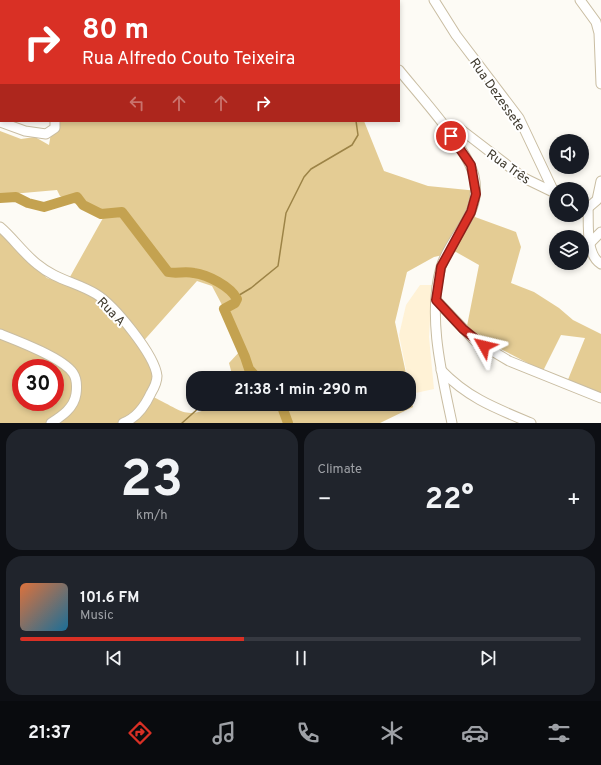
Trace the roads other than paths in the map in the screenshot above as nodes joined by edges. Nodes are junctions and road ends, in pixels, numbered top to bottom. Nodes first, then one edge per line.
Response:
1 (434, 0) edge
2 (580, 0) edge
3 (400, 71) edge
4 (601, 84) edge
5 (0, 122) edge
6 (54, 126) edge
7 (444, 127) junction
8 (601, 181) edge
9 (550, 182) edge
10 (549, 190) edge
11 (589, 203) edge
12 (587, 222) edge
13 (0, 227) edge
14 (601, 232) edge
15 (590, 244) junction
16 (601, 264) edge
17 (436, 300) junction
18 (0, 334) edge
19 (440, 370) junction
20 (601, 398) edge
21 (51, 423) edge
22 (123, 423) edge
23 (452, 423) edge
24 (531, 423) edge

1 - 9 street, Rua Dezessete
2 - 4 street
3 - 7 street
5 - 6 street
7 - 10 street, Rua Três
7 - 17 street
8 - 11 street
12 - 15 street
13 - 22 street, Rua A
14 - 15 street
15 - 16 street
17 - 19 street
17 - 20 street
18 - 21 street
19 - 23 street
19 - 24 street

